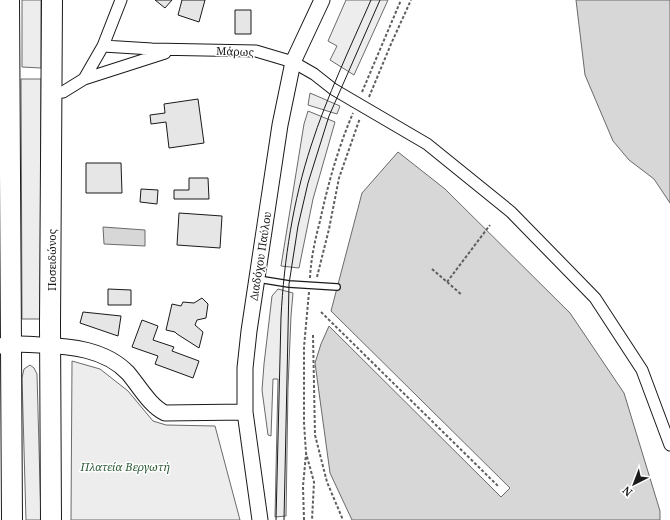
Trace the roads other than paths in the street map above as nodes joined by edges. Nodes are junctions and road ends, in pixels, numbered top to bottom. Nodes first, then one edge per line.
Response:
1 (9, 0) edge
2 (52, 0) edge
3 (121, 0) edge
4 (322, 0) edge
5 (103, 46) junction
6 (175, 50) junction
7 (294, 62) junction
8 (84, 79) junction
9 (52, 93) junction
10 (5, 136) edge
11 (256, 279) junction
12 (337, 287) dead end
13 (6, 345) edge
14 (50, 346) junction
15 (245, 412) junction
16 (670, 445) edge
17 (12, 520) edge
18 (51, 520) edge
19 (260, 520) edge

1 - 10 highway
2 - 9 highway, Ποσειδώνος
3 - 5 street
4 - 7 street, Διαδόχου Παύλου
5 - 6 street, Μάρως
5 - 8 street, Μάρως
6 - 7 street, Μάρως
6 - 8 street, Μάρως
7 - 11 street, Διαδόχου Παύλου
7 - 16 street, Μάρως
8 - 9 street, Μάρως
9 - 14 highway, Ποσειδώνος
10 - 13 highway
11 - 12 lane
11 - 15 street, Διαδόχου Παύλου
13 - 14 street
13 - 17 highway
14 - 15 street
14 - 18 highway, Ποσειδώνος
15 - 19 street, Διαδόχου Παύλου

